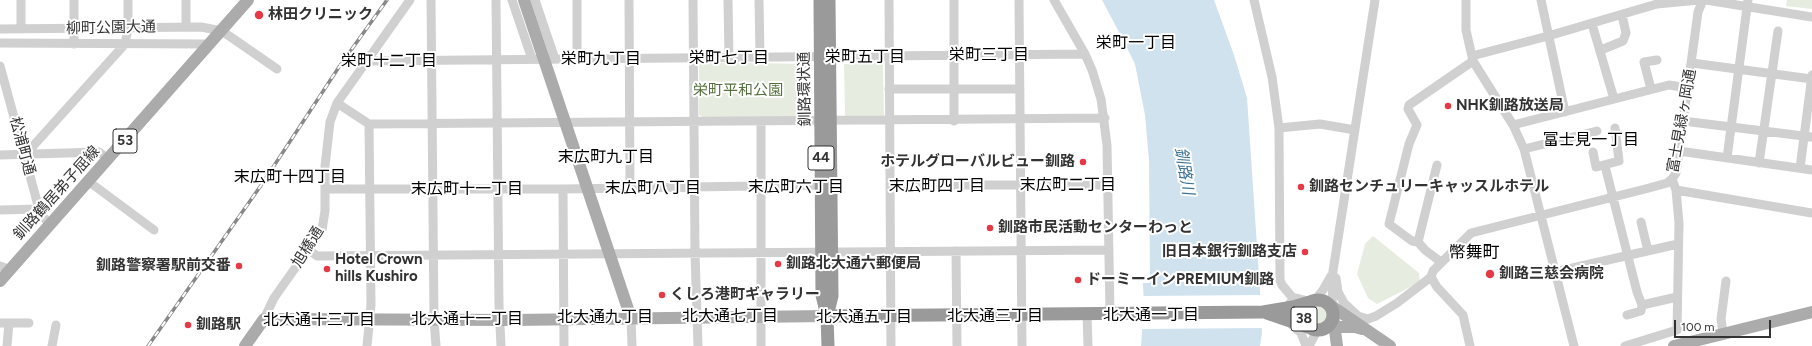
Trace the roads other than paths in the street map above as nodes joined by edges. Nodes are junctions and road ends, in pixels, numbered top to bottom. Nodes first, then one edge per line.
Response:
1 (21, 0) edge
2 (74, 0) edge
3 (128, 0) edge
4 (186, 0) edge
5 (410, 0) edge
6 (431, 0) edge
7 (496, 0) edge
8 (512, 0) edge
9 (524, 0) edge
10 (535, 0) edge
11 (577, 0) edge
12 (629, 0) edge
13 (693, 0) edge
14 (728, 0) edge
15 (759, 0) edge
16 (820, 0) edge
17 (829, 0) edge
18 (888, 0) edge
19 (954, 0) edge
20 (1019, 0) edge
21 (1054, 0) edge
22 (1254, 0) edge
23 (1375, 0) edge
24 (1466, 0) edge
25 (1541, 0) edge
26 (1699, 0) edge
27 (1703, 0) edge
28 (1706, 0) edge
29 (247, 1) edge
30 (1645, 4) edge
31 (1748, 4) edge
32 (1622, 15) junction
33 (1812, 17) edge
34 (1592, 24) junction
35 (186, 27) junction
36 (128, 28) junction
37 (0, 29) edge
38 (21, 29) junction
39 (75, 29) junction
40 (222, 31) junction
41 (1778, 31) dead end
42 (1548, 36) junction
43 (0, 43) edge
44 (74, 44) junction
45 (125, 44) junction
46 (209, 44) junction
47 (1601, 50) junction
48 (1085, 54) junction
49 (889, 55) junction
50 (954, 55) junction
51 (1020, 55) junction
52 (760, 56) junction
53 (825, 56) junction
54 (728, 57) junction
55 (693, 58) junction
56 (1472, 58) junction
57 (544, 59) junction
58 (577, 59) junction
59 (630, 59) junction
60 (432, 60) junction
61 (497, 60) junction
62 (1657, 60) dead end
63 (367, 61) junction
64 (1692, 63) junction
65 (0, 66) edge
66 (277, 69) dead end
67 (1738, 69) junction
68 (1772, 74) junction
69 (1812, 78) edge
70 (1688, 88) junction
71 (954, 89) junction
72 (1020, 89) junction
73 (1651, 89) junction
74 (889, 90) junction
75 (1614, 99) junction
76 (337, 103) junction
77 (1565, 112) junction
78 (1105, 118) junction
79 (1020, 120) junction
80 (826, 121) junction
81 (890, 121) junction
82 (954, 121) junction
83 (1683, 121) junction
84 (695, 122) junction
85 (760, 122) junction
86 (498, 123) junction
87 (566, 123) junction
88 (629, 123) junction
89 (369, 124) junction
90 (433, 124) junction
91 (1513, 125) junction
92 (1731, 127) junction
93 (1279, 128) junction
94 (1615, 128) dead end
95 (1355, 130) junction
96 (1597, 131) dead end
97 (1764, 131) junction
98 (1808, 136) edge
99 (1524, 149) junction
100 (1679, 151) junction
101 (1593, 152) dead end
102 (0, 155) edge
103 (25, 155) junction
104 (1727, 158) junction
105 (108, 159) junction
106 (1759, 162) junction
107 (1437, 165) dead end
108 (1605, 166) junction
109 (1800, 168) junction
110 (1812, 170) edge
111 (1672, 179) junction
112 (88, 181) junction
113 (1109, 184) junction
114 (821, 185) junction
115 (891, 185) junction
116 (1020, 185) junction
117 (760, 186) junction
118 (694, 187) junction
119 (587, 188) junction
120 (630, 188) junction
121 (326, 189) junction
122 (370, 189) junction
123 (433, 189) junction
124 (498, 189) junction
125 (563, 189) junction
126 (1676, 190) junction
127 (1613, 196) junction
128 (39, 209) junction
129 (0, 210) edge
130 (1812, 213) edge
131 (1541, 215) junction
132 (1641, 222) dead end
133 (50, 224) junction
134 (154, 230) dead end
135 (1418, 242) junction
136 (1678, 244) junction
137 (309, 250) junction
138 (1021, 250) junction
139 (1109, 250) junction
140 (827, 251) junction
141 (956, 251) junction
142 (1648, 251) junction
143 (609, 252) junction
144 (695, 252) junction
145 (761, 252) junction
146 (892, 252) junction
147 (564, 253) junction
148 (434, 254) junction
149 (498, 254) junction
150 (370, 255) junction
151 (1628, 256) junction
152 (1335, 259) junction
153 (1441, 262) junction
154 (5, 268) edge
155 (1333, 271) junction
156 (1555, 272) junction
157 (1431, 277) junction
158 (0, 281) edge
159 (1726, 281) dead end
160 (1677, 297) junction
161 (1288, 299) junction
162 (1642, 305) junction
163 (1812, 312) edge
164 (1022, 314) junction
165 (1088, 314) junction
166 (1110, 314) junction
167 (1274, 314) junction
168 (891, 315) junction
169 (1627, 315) dead end
170 (827, 316) junction
171 (956, 316) junction
172 (697, 317) junction
173 (761, 317) junction
174 (1319, 317) junction
175 (631, 318) junction
176 (264, 319) junction
177 (369, 319) junction
178 (434, 319) junction
179 (564, 319) junction
180 (501, 320) junction
181 (4, 323) edge
182 (29, 323) dead end
183 (56, 325) dead end
184 (1366, 330) junction
185 (1723, 333) junction
186 (7, 346) edge
187 (52, 346) edge
188 (245, 346) edge
189 (367, 346) edge
190 (436, 346) edge
191 (501, 346) edge
192 (564, 346) edge
193 (632, 346) edge
194 (698, 346) edge
195 (761, 346) edge
196 (828, 346) edge
197 (891, 346) edge
198 (957, 346) edge
199 (1022, 346) edge
200 (1088, 346) edge
201 (1307, 346) edge
202 (1337, 346) edge
203 (1390, 346) edge
204 (1470, 346) edge
205 (1574, 346) edge
206 (1625, 346) edge
207 (1674, 346) edge

1 - 38 street
2 - 39 street
3 - 36 street
4 - 35 street
5 - 63 street, 旭橋通
6 - 60 street
7 - 61 street
8 - 57 street
9 - 57 main road
10 - 57 street
11 - 58 street
12 - 59 street
13 - 55 street
14 - 54 street
15 - 52 street
16 - 53 highway, 釧路環状通 / 44
17 - 53 highway, 釧路環状通 / 44
18 - 49 street
19 - 50 street
20 - 51 street
21 - 48 street
22 - 93 street
23 - 95 street
24 - 56 street
25 - 42 street
26 - 30 street
27 - 64 street, 富士見緑ヶ岡通
28 - 31 street
29 - 40 main road, 釧路鶴居弟子屈線 / 53
30 - 32 street
31 - 33 street
31 - 67 street
32 - 34 street
32 - 47 street
34 - 42 street
34 - 47 street
35 - 36 street, 柳町公園大通
35 - 40 street, 柳町公園大通
36 - 39 street, 柳町公園大通
36 - 45 street
37 - 38 street, 柳町公園大通
38 - 39 street, 柳町公園大通
39 - 44 street
40 - 46 main road, 釧路鶴居弟子屈線 / 53
40 - 66 street
41 - 68 street
42 - 56 street
42 - 77 street
43 - 44 street, 柳町公園大通
44 - 45 street, 柳町公園大通
45 - 46 street, 柳町公園大通
45 - 103 street
46 - 105 main road, 釧路鶴居弟子屈線 / 53
47 - 75 street
48 - 51 street
48 - 78 street
49 - 50 street
49 - 53 street
49 - 74 street
50 - 51 street
50 - 71 street
51 - 72 street
52 - 53 street
52 - 54 street
53 - 80 highway, 釧路環状通 / 44
54 - 55 street
55 - 59 street
55 - 84 street
56 - 91 street
56 - 135 street
57 - 58 street
57 - 61 street
57 - 87 main road
58 - 59 street
59 - 88 street
60 - 61 street
60 - 63 street
60 - 90 street
61 - 86 street
62 - 73 street
63 - 76 street, 旭橋通
64 - 67 street
64 - 70 street, 富士見緑ヶ岡通
65 - 103 street, 松浦町通
67 - 68 street
67 - 92 street
68 - 69 street
68 - 97 street
69 - 98 street
70 - 73 street
70 - 83 street, 富士見緑ヶ岡通
71 - 72 street
71 - 74 street
71 - 82 street
72 - 79 street
73 - 75 street
74 - 81 street
75 - 77 street
76 - 89 street
76 - 121 street, 旭橋通
77 - 91 street
78 - 79 street
78 - 113 street
79 - 82 street
79 - 116 street
80 - 81 street
80 - 85 street
80 - 114 highway, 釧路環状通 / 44
80 - 140 highway, 釧路環状通 / 44
81 - 82 street
81 - 115 street
83 - 92 street
83 - 100 street, 富士見緑ヶ岡通
84 - 85 street
84 - 88 street
84 - 118 street
85 - 117 street
86 - 87 street
86 - 90 street
86 - 124 street
87 - 88 street
87 - 119 main road
88 - 120 street
89 - 90 street
89 - 122 street
90 - 123 street
91 - 99 street
92 - 97 street
92 - 104 street
93 - 95 street
93 - 161 street
94 - 108 street
95 - 152 street
96 - 99 street
97 - 98 street
97 - 106 street
98 - 109 street
99 - 131 street
100 - 104 street
100 - 111 street, 富士見緑ヶ岡通
101 - 108 street
102 - 103 street
103 - 105 street
103 - 128 street, 松浦町通
104 - 106 street
105 - 112 main road, 釧路鶴居弟子屈線 / 53
106 - 109 street
107 - 135 street
108 - 127 street
109 - 110 street
111 - 126 street
111 - 127 street, 富士見緑ヶ岡通
112 - 133 main road, 釧路鶴居弟子屈線 / 53
112 - 134 street
113 - 116 street
113 - 139 street
114 - 117 street
114 - 140 highway, 釧路環状通 / 44
115 - 116 street
115 - 146 street
116 - 138 street
117 - 118 street
117 - 145 street
118 - 120 street
118 - 144 street
119 - 120 street
119 - 125 street
119 - 143 main road
121 - 122 street
121 - 137 street, 旭橋通
122 - 123 street
122 - 150 street
123 - 124 street
123 - 148 street
124 - 125 street
124 - 149 street
125 - 147 street
126 - 130 street
126 - 136 street
127 - 131 street, 富士見緑ヶ岡通
127 - 151 street
128 - 129 street
128 - 133 street, 松浦町通
131 - 153 street, 富士見緑ヶ岡通
131 - 156 street
132 - 142 street
133 - 154 main road, 釧路鶴居弟子屈線 / 53
135 - 153 street
136 - 142 street
136 - 160 street
137 - 150 street
137 - 176 street, 旭橋通
138 - 139 street
138 - 141 street
138 - 164 street
139 - 166 street
140 - 145 street
140 - 146 street
140 - 170 highway, 釧路環状通 / 44
141 - 146 street
141 - 171 street
142 - 151 street
143 - 144 street
143 - 147 street
143 - 175 main road
144 - 145 street
144 - 172 street
145 - 173 street
146 - 168 street
147 - 149 street
147 - 179 street
148 - 149 street
148 - 150 street
148 - 178 street
149 - 180 street
150 - 177 street
151 - 156 street
151 - 162 street
152 - 155 street
152 - 157 street, 富士見緑ヶ岡通
153 - 157 street, 富士見緑ヶ岡通
154 - 158 main road, 釧路鶴居弟子屈線 / 53
155 - 174 street
155 - 174 street
156 - 205 street
157 - 204 street
159 - 185 street
160 - 162 street
160 - 206 street
161 - 167 highway, 38
161 - 174 highway, 38
161 - 174 street
161 - 174 street
162 - 169 street
163 - 185 main road
164 - 165 highway, 38
164 - 171 highway, 38
164 - 199 street
165 - 166 highway, 38
165 - 200 street
166 - 167 highway, 38
167 - 174 highway, 38
167 - 201 street
168 - 170 highway, 38
168 - 171 highway, 38
168 - 197 street
170 - 173 main road
170 - 196 highway, 釧路環状通
171 - 198 street
172 - 173 main road
172 - 175 main road
172 - 194 street
173 - 195 street
174 - 184 main road
174 - 184 main road
174 - 201 street
174 - 202 main road
175 - 179 main road
175 - 193 street
176 - 177 main road
176 - 188 main road
177 - 178 main road
177 - 189 street
178 - 180 main road
178 - 190 street
179 - 180 main road
179 - 192 street
180 - 191 street
181 - 182 street
181 - 186 street
183 - 187 street
184 - 203 main road
185 - 207 main road

